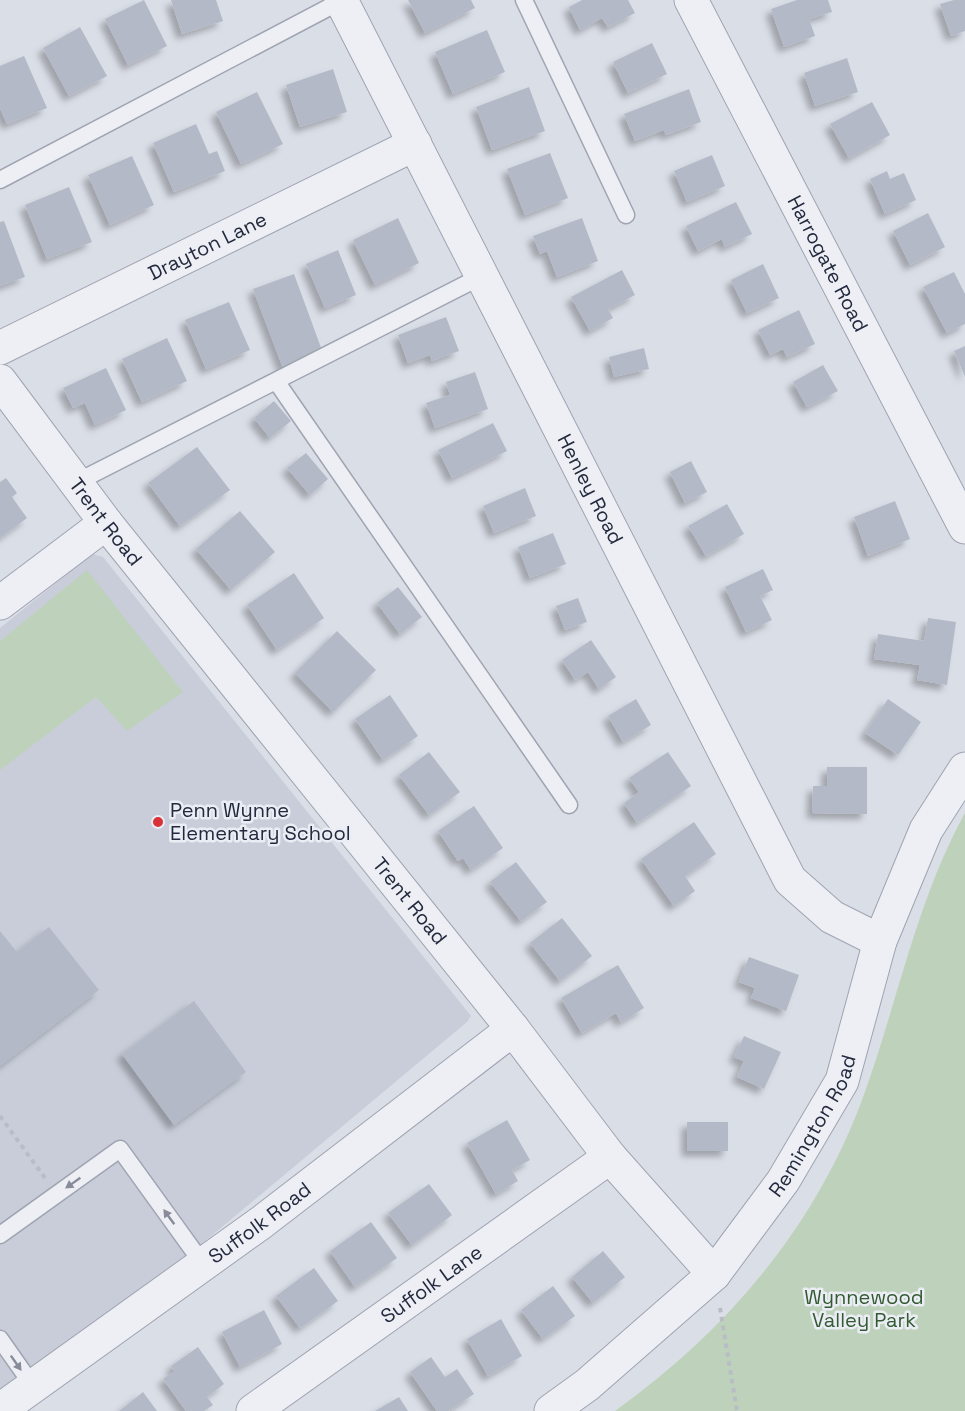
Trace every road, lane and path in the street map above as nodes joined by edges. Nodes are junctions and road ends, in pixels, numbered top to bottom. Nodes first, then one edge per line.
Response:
1 (341, 0) edge
2 (524, 0) edge
3 (692, 0) edge
4 (415, 144) junction
5 (0, 180) edge
6 (626, 215) dead end
7 (480, 277) junction
8 (0, 348) edge
9 (0, 381) edge
10 (276, 381) junction
11 (75, 483) junction
12 (106, 523) junction
13 (965, 527) edge
14 (0, 603) edge
15 (965, 769) edge
16 (568, 805) dead end
17 (880, 941) junction
18 (513, 1029) junction
19 (0, 1116) edge
20 (610, 1157) junction
21 (57, 1195) junction
22 (0, 1235) edge
23 (203, 1264) junction
24 (714, 1274) junction
25 (0, 1339) edge
26 (33, 1386) junction
27 (0, 1410) edge
28 (253, 1411) edge
29 (551, 1411) edge
30 (737, 1411) edge

1 - 4 street, Henley Road
1 - 5 lane
2 - 6 lane
3 - 13 street, Harrogate Road
4 - 7 street, Henley Road
4 - 8 street, Drayton Lane
7 - 10 lane
7 - 17 street, Henley Road
9 - 11 street, Trent Road
10 - 11 lane
10 - 16 lane
11 - 12 street, Trent Road
12 - 14 street
12 - 18 street, Trent Road
15 - 17 street, Remington Road
17 - 24 street, Remington Road
18 - 20 street, Trent Road
18 - 23 street, Suffolk Road
19 - 21 path
20 - 24 street, Trent Road
20 - 28 street, Suffolk Lane
21 - 22 lane
23 -> 21 lane
23 - 26 street, Suffolk Road
24 - 29 street, Remington Road
24 - 30 path
25 -> 26 lane
26 - 27 street, Suffolk Road

